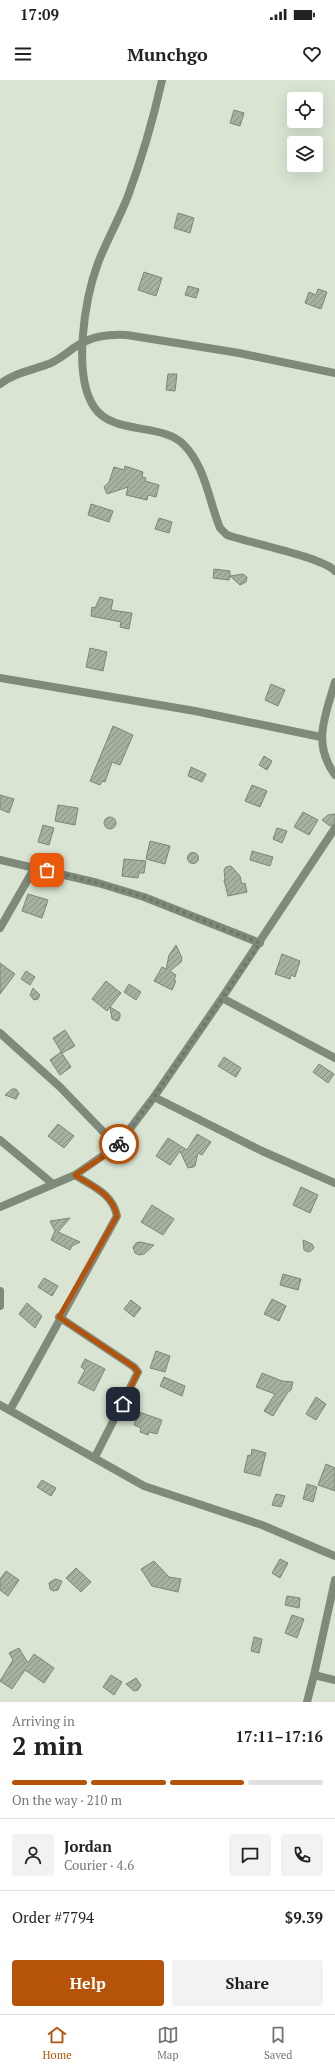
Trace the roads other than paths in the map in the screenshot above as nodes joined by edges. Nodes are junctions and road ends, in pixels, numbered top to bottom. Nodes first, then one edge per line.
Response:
1 (162, 80) edge
2 (82, 343) junction
3 (335, 373) edge
4 (0, 384) edge
5 (335, 571) edge
6 (0, 678) edge
7 (335, 682) edge
8 (321, 737) junction
9 (335, 775) edge
10 (335, 828) edge
11 (0, 860) edge
12 (35, 867) junction
13 (0, 928) edge
14 (260, 943) junction
15 (222, 998) junction
16 (0, 1033) edge
17 (335, 1058) edge
18 (154, 1097) junction
19 (0, 1140) edge
20 (117, 1146) junction
21 (75, 1175) junction
22 (335, 1183) edge
23 (53, 1184) junction
24 (0, 1207) edge
25 (0, 1291) edge
26 (0, 1306) edge
27 (59, 1317) junction
28 (0, 1405) edge
29 (10, 1410) junction
30 (95, 1458) junction
31 (335, 1556) edge
32 (335, 1580) edge
33 (314, 1675) junction
34 (335, 1680) edge
35 (307, 1702) edge

1 - 2 street
2 - 3 street
2 - 4 street
2 - 5 street
6 - 8 street
7 - 8 street
8 - 9 street
10 - 14 street
11 - 12 street
12 - 13 street
12 - 14 street
14 - 15 street
15 - 17 street
15 - 18 street
16 - 20 street
18 - 20 street
18 - 22 street
19 - 23 street
20 - 21 street
21 - 23 street
21 - 27 street
23 - 24 street
25 - 26 street
27 - 29 street
27 - 30 street
28 - 29 street
29 - 30 street
30 - 31 street
32 - 33 street
33 - 34 street
33 - 35 street

